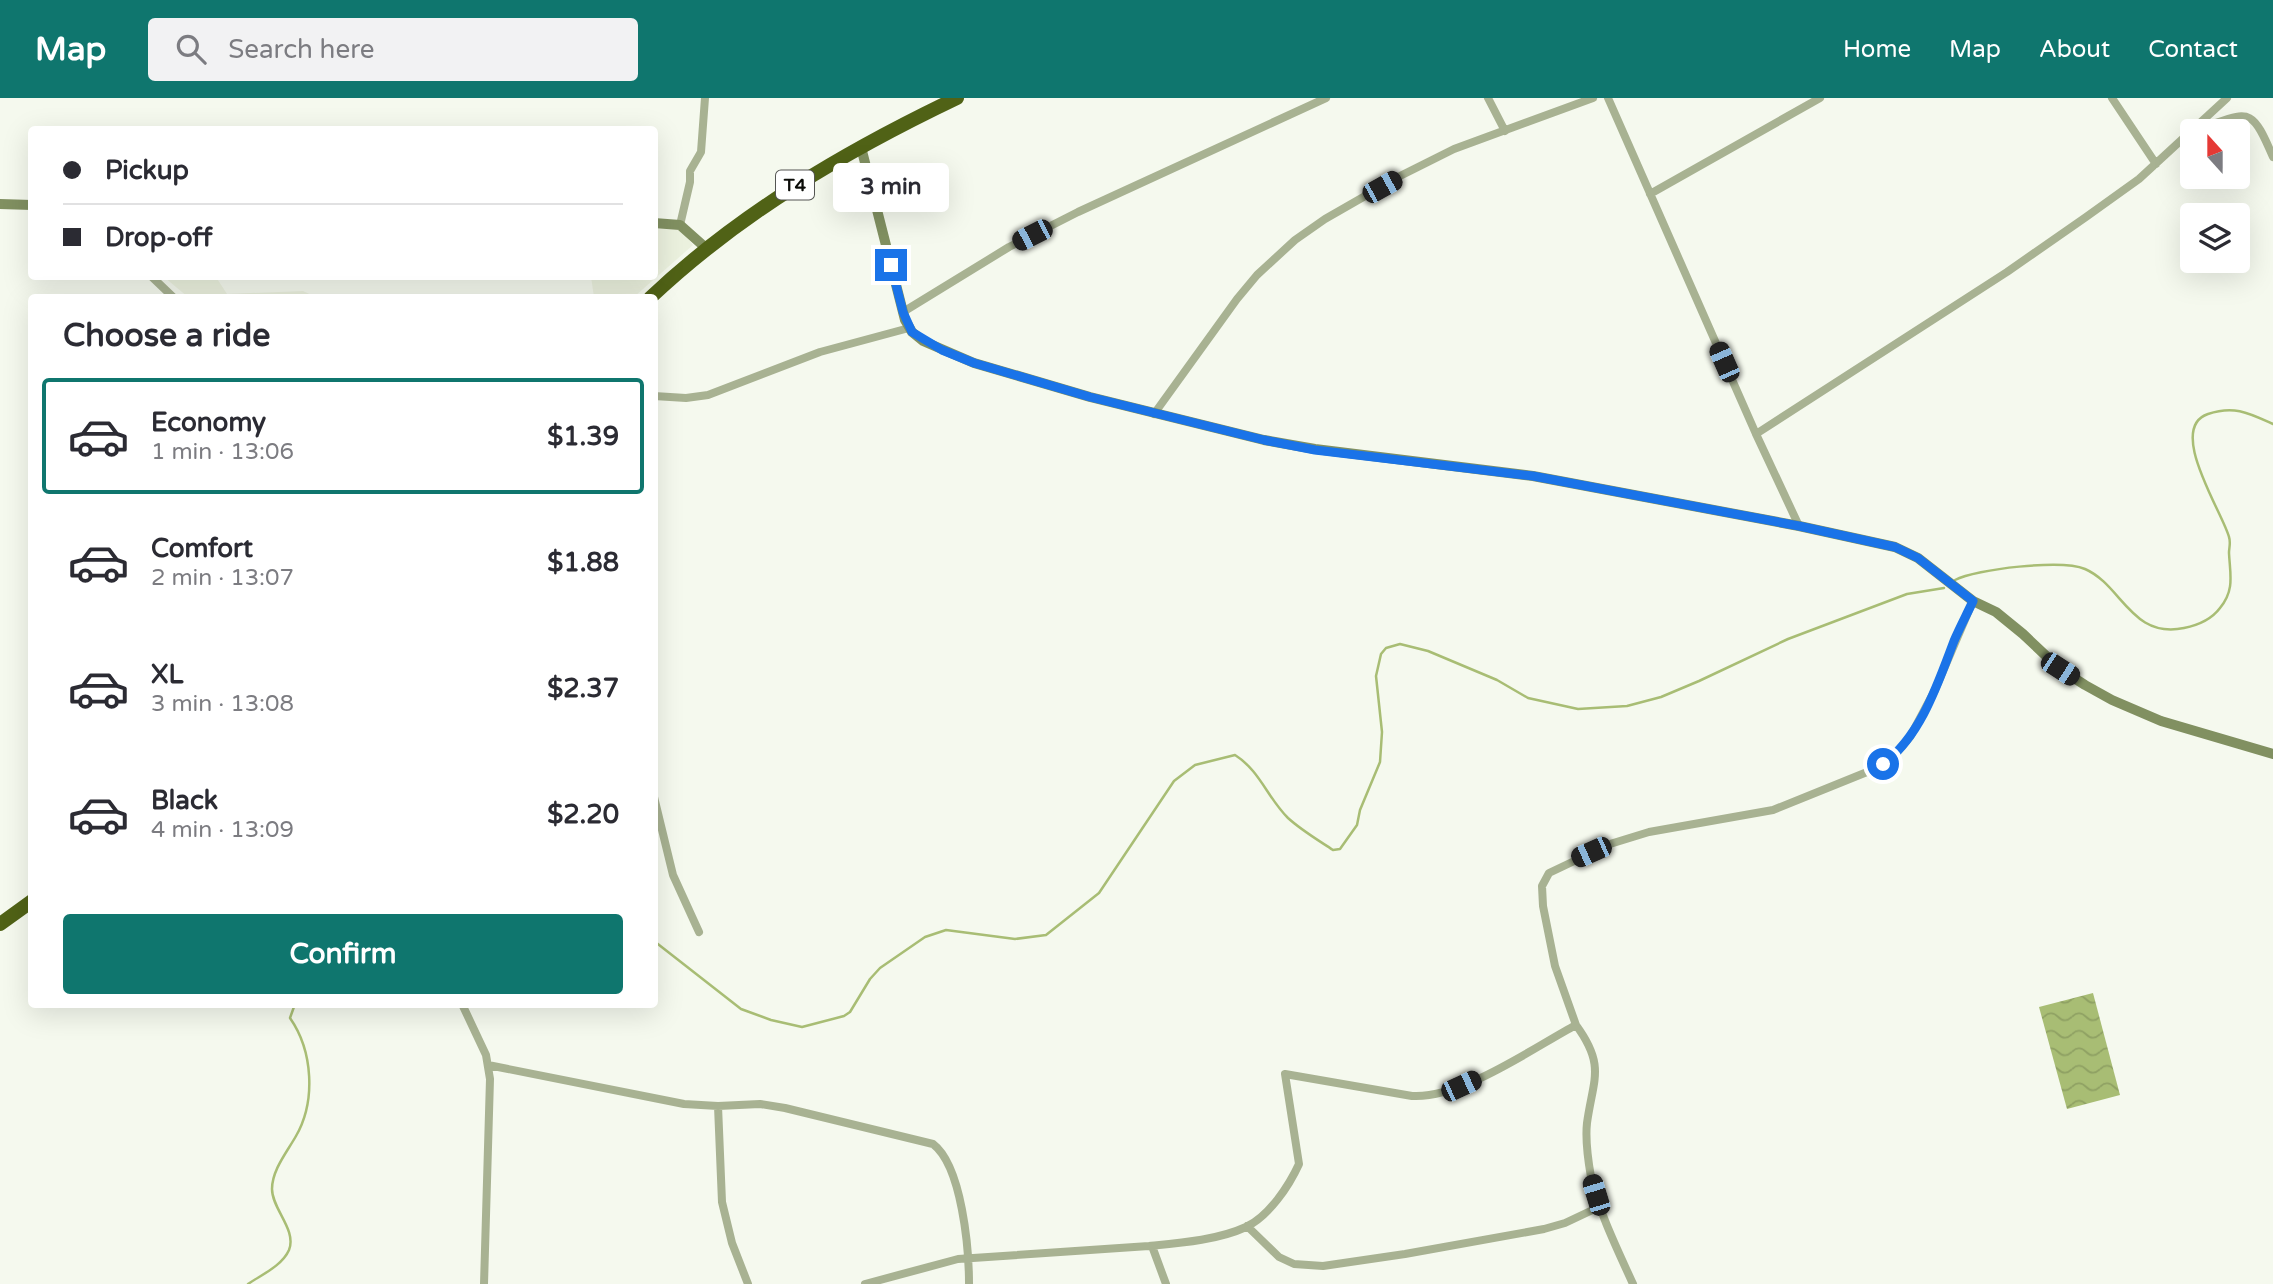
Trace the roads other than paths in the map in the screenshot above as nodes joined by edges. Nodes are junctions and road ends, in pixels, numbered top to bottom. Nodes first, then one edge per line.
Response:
1 (705, 98) edge
2 (957, 98) edge
3 (1326, 98) edge
4 (1488, 98) edge
5 (1593, 98) edge
6 (1608, 98) edge
7 (1820, 98) edge
8 (2112, 98) edge
9 (2227, 98) edge
10 (2205, 119) edge
11 (2230, 119) edge
12 (1505, 131) junction
13 (2180, 143) edge
14 (861, 147) junction
15 (2273, 157) edge
16 (2156, 164) junction
17 (1650, 194) junction
18 (0, 204) edge
19 (28, 205) edge
20 (658, 223) edge
21 (680, 225) junction
22 (707, 249) junction
23 (155, 280) edge
24 (170, 294) edge
25 (655, 294) edge
26 (903, 312) junction
27 (909, 328) junction
28 (658, 396) edge
29 (1154, 414) junction
30 (1756, 434) junction
31 (1799, 526) junction
32 (1973, 601) junction
33 (2273, 754) edge
34 (658, 813) edge
35 (28, 904) edge
36 (0, 925) edge
37 (699, 932) dead end
38 (464, 1008) edge
39 (1576, 1026) junction
40 (488, 1065) junction
41 (718, 1106) junction
42 (1601, 1206) junction
43 (1247, 1226) junction
44 (1152, 1246) junction
45 (969, 1257) junction
46 (484, 1284) edge
47 (748, 1284) edge
48 (865, 1284) edge
49 (969, 1284) edge
50 (1166, 1284) edge
51 (1633, 1284) edge

1 - 21 street
2 - 14 highway, T4
3 - 26 street
4 - 12 street
5 - 12 street
6 - 17 street
7 - 17 street
8 - 16 street
9 - 10 street
11 - 15 street
12 - 29 street
13 - 16 street
14 - 22 highway, T4
14 - 26 street
16 - 30 street
17 - 30 street
18 - 19 street
20 - 21 street
21 - 22 street
22 - 25 highway, T4
23 - 24 street
26 - 27 street
27 - 28 street
27 - 29 street
29 - 31 street
30 - 31 street
31 - 32 street
32 - 33 street
32 - 39 street
34 - 37 street
35 - 36 highway
38 - 40 street
39 - 42 street
39 - 43 street
40 - 41 street
40 - 46 street
41 - 45 street
41 - 47 street
42 - 43 street
42 - 51 street
43 - 44 street
44 - 45 street
44 - 50 street
45 - 48 street
45 - 49 street

